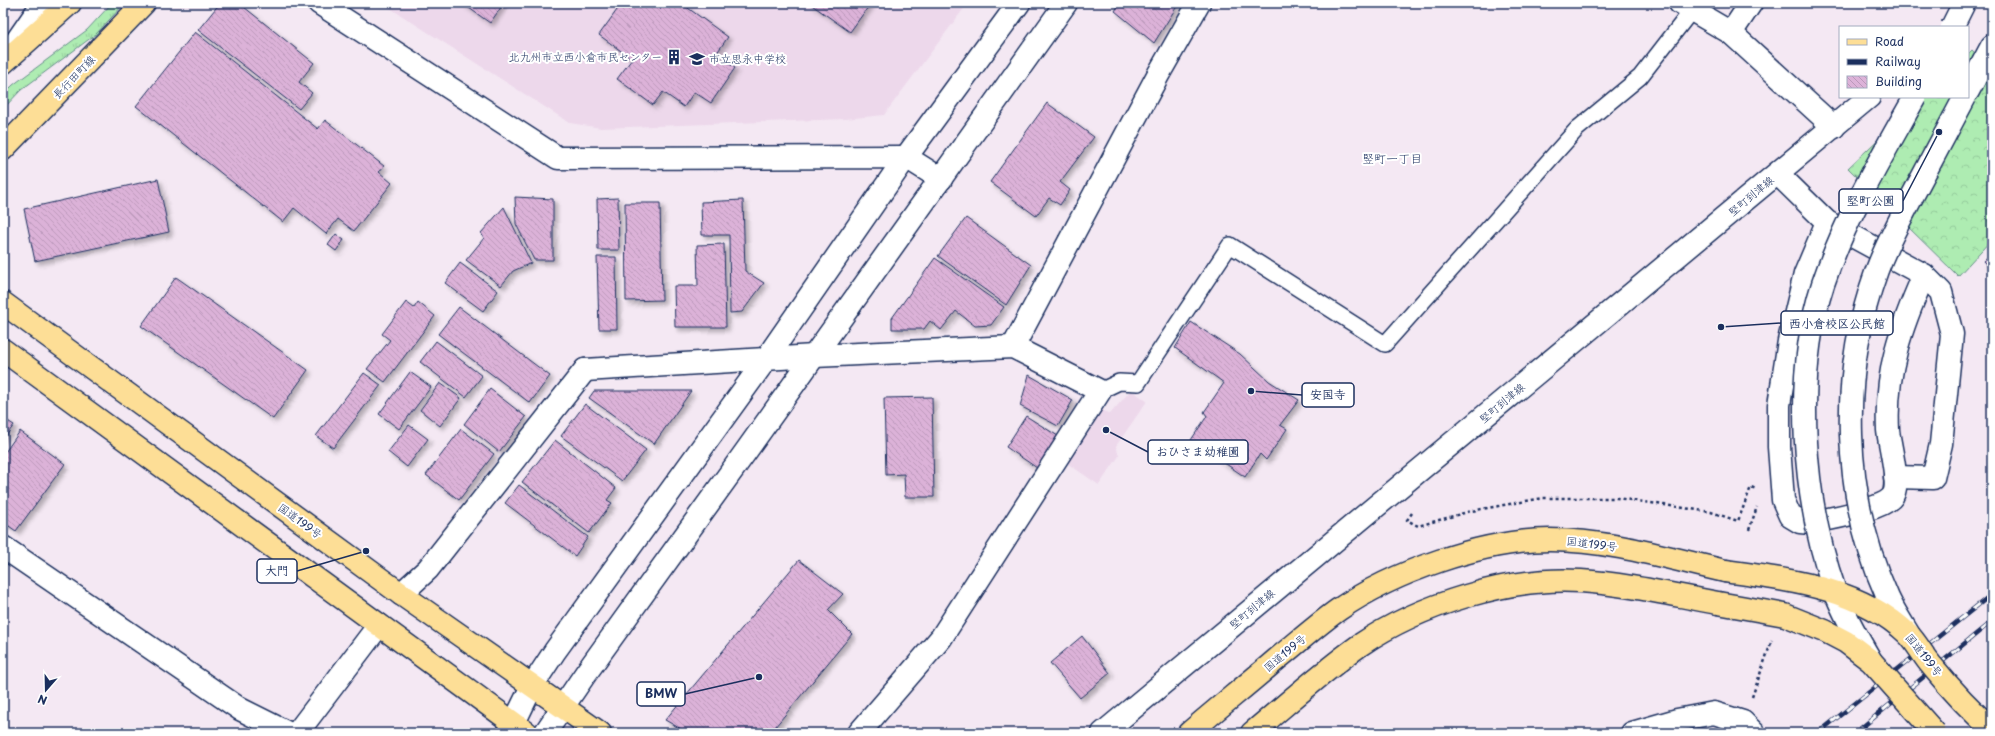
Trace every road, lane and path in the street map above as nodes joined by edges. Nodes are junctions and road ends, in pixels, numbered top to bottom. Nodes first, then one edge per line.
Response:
1 (43, 3) edge
2 (70, 3) edge
3 (144, 3) edge
4 (319, 3) edge
5 (1019, 3) edge
6 (1066, 3) edge
7 (1199, 3) edge
8 (1751, 3) edge
9 (1965, 3) edge
10 (1686, 7) edge
11 (1942, 26) edge
12 (1953, 26) edge
13 (1731, 33) junction
14 (1992, 46) edge
15 (3, 62) edge
16 (1969, 90) edge
17 (1868, 98) edge
18 (1914, 98) edge
19 (1964, 98) edge
20 (1834, 127) junction
21 (3, 150) edge
22 (906, 157) junction
23 (1778, 174) junction
24 (941, 179) junction
25 (1827, 222) junction
26 (1924, 274) junction
27 (3, 304) edge
28 (1014, 346) junction
29 (3, 350) edge
30 (814, 356) junction
31 (766, 359) junction
32 (1100, 391) junction
33 (1895, 476) junction
34 (1762, 492) dead end
35 (1758, 504) dead end
36 (1415, 509) dead end
37 (1749, 530) dead end
38 (3, 547) edge
39 (1835, 592) junction
40 (400, 594) junction
41 (379, 625) junction
42 (1909, 635) junction
43 (1871, 661) junction
44 (532, 686) junction
45 (1134, 707) junction
46 (562, 708) junction
47 (1992, 729) edge
48 (517, 730) edge
49 (288, 733) edge
50 (297, 733) edge
51 (545, 733) edge
52 (600, 733) edge
53 (859, 733) edge
54 (1094, 733) edge
55 (1103, 733) edge
56 (1189, 733) edge
57 (1252, 733) edge
58 (1632, 733) edge
59 (1754, 733) edge
60 (1936, 733) edge

1 - 15 street
2 - 15 main road
3 - 21 main road, 長行田町線
4 - 22 street
5 - 22 street
6 - 24 street
7 - 28 street
8 - 13 street
9 - 11 street
9 - 12 street, bridge
10 - 13 street
10 - 32 lane
13 - 20 street
14 - 16 street
17 - 20 street, 堅町到津線
18 - 39 street, bridge
19 - 42 street, bridge
20 - 23 street, 堅町到津線
22 - 24 street
22 - 31 street
23 - 25 street
23 - 45 street, 堅町到津線
24 - 30 street
25 - 26 street
25 - 33 street
26 - 33 street
26 - 33 street
27 - 40 main road, 国道199号
28 - 30 street
28 - 32 street
29 - 41 main road
30 - 31 street
30 - 46 street
31 - 40 street
31 - 44 street
32 - 53 street
34 - 36 path
35 - 37 path
38 - 49 street
39 - 42 main road, 国道199号, bridge
39 - 43 street, bridge
39 - 56 main road, 国道199号, bridge
40 - 44 main road, 国道199号
41 - 48 main road
41 - 50 street
42 - 47 main road, 国道199号, bridge
43 - 57 main road, bridge
43 - 60 main road, bridge
44 - 46 main road, 国道199号
44 - 48 street
45 - 54 street, 堅町到津線
45 - 55 street, 堅町到津線
46 - 51 street
46 - 52 main road, 国道199号
58 - 59 street

